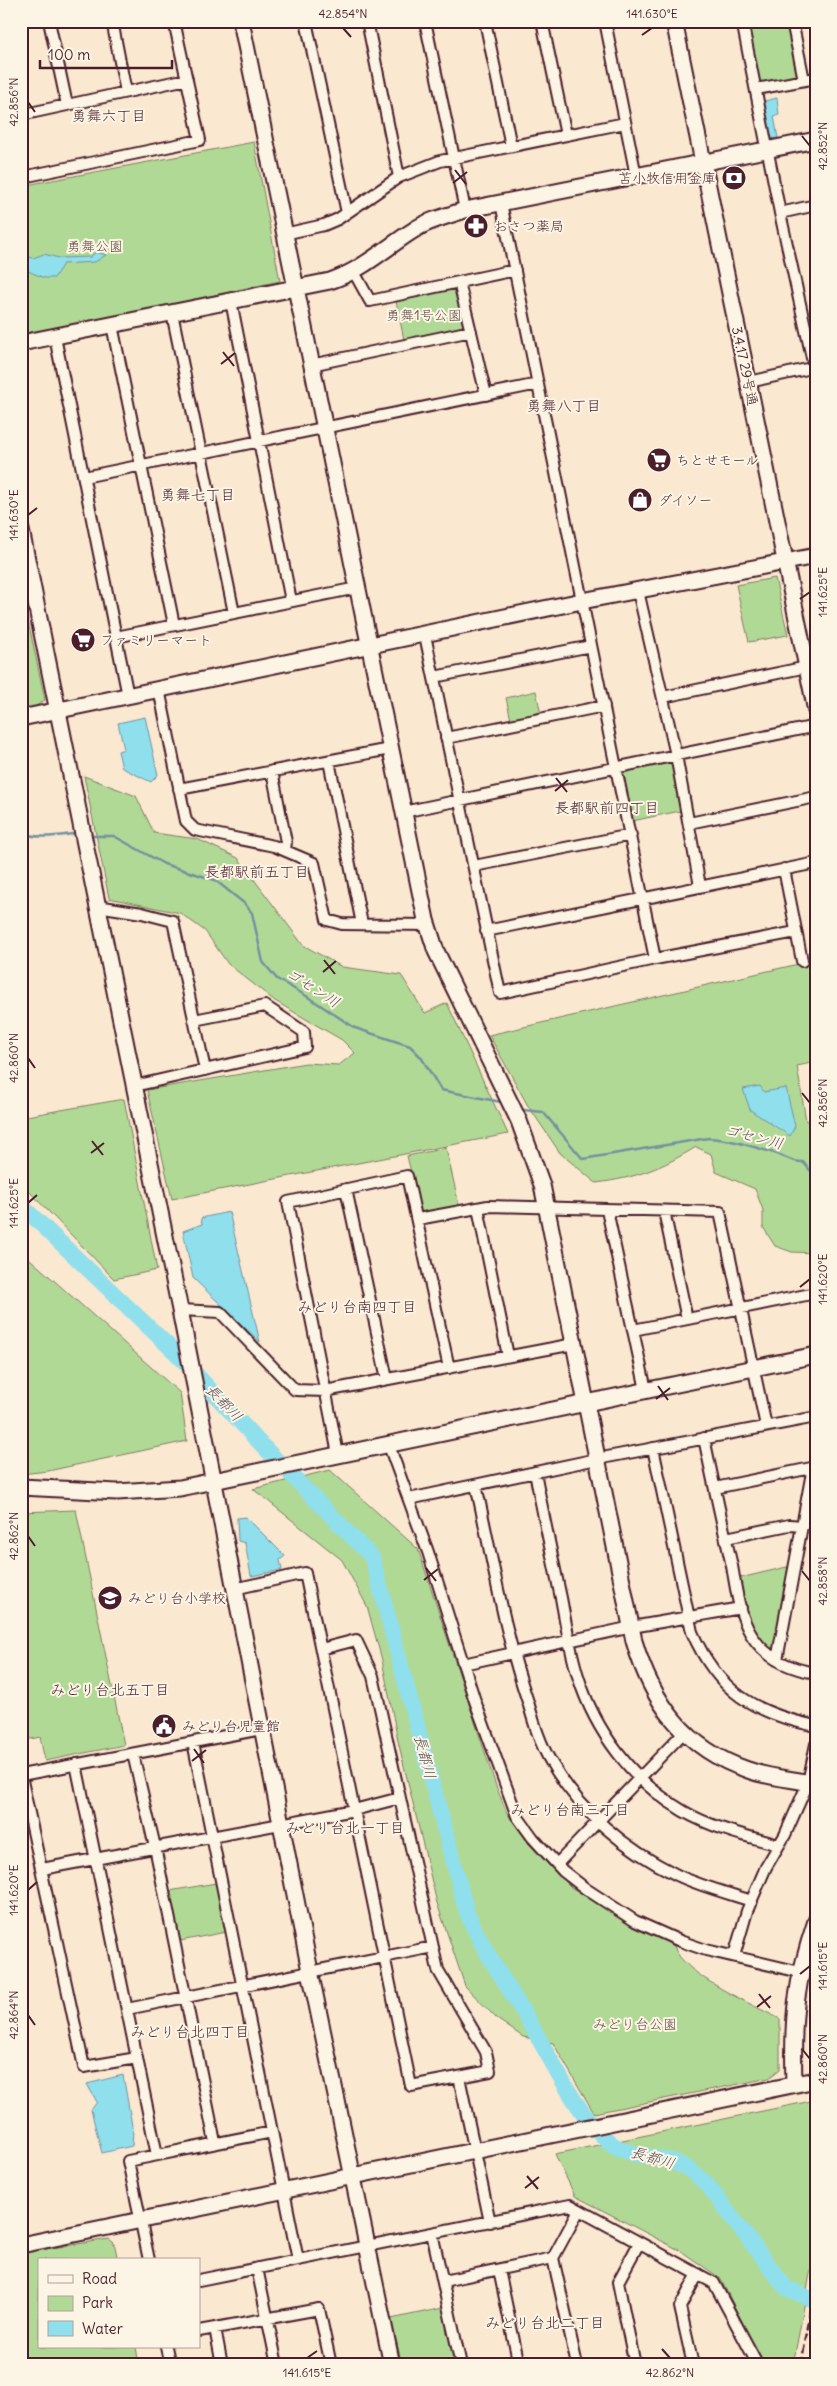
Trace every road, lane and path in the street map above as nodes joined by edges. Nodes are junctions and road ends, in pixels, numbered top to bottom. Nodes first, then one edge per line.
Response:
1 (49, 21) edge
2 (112, 21) edge
3 (174, 21) edge
4 (241, 21) edge
5 (306, 21) edge
6 (367, 21) edge
7 (425, 21) edge
8 (484, 21) edge
9 (542, 21) edge
10 (605, 21) edge
11 (674, 21) edge
12 (742, 21) edge
13 (792, 21) edge
14 (816, 78) edge
15 (187, 79) junction
16 (804, 80) junction
17 (756, 89) junction
18 (126, 92) junction
19 (66, 105) junction
20 (21, 115) edge
21 (625, 123) junction
22 (566, 135) junction
23 (816, 140) edge
24 (511, 146) junction
25 (769, 150) junction
26 (454, 158) junction
27 (703, 163) junction
28 (21, 168) edge
29 (636, 176) junction
30 (399, 177) junction
31 (501, 203) junction
32 (816, 205) edge
33 (464, 210) junction
34 (347, 213) junction
35 (780, 213) junction
36 (284, 234) junction
37 (515, 270) junction
38 (354, 272) junction
39 (459, 282) junction
40 (294, 288) junction
41 (231, 301) junction
42 (172, 313) junction
43 (112, 325) junction
44 (471, 332) junction
45 (55, 337) junction
46 (21, 344) edge
47 (311, 364) junction
48 (815, 367) edge
49 (748, 382) junction
50 (538, 384) junction
51 (486, 395) junction
52 (324, 429) junction
53 (259, 442) junction
54 (201, 454) junction
55 (142, 466) junction
56 (84, 477) junction
57 (21, 530) edge
58 (816, 556) edge
59 (785, 562) junction
60 (357, 588) junction
61 (638, 591) junction
62 (291, 601) junction
63 (582, 601) junction
64 (234, 613) junction
65 (174, 625) junction
66 (425, 635) junction
67 (116, 637) junction
68 (369, 646) junction
69 (591, 646) junction
70 (807, 667) junction
71 (434, 677) junction
72 (159, 689) junction
73 (128, 696) junction
74 (663, 697) junction
75 (604, 706) junction
76 (59, 710) junction
77 (816, 712) edge
78 (21, 718) edge
79 (816, 726) edge
80 (446, 738) junction
81 (390, 749) junction
82 (676, 755) junction
83 (328, 761) junction
84 (617, 767) junction
85 (272, 772) junction
86 (180, 789) junction
87 (816, 797) edge
88 (459, 800) junction
89 (403, 812) junction
90 (688, 823) junction
91 (631, 835) junction
92 (285, 850) junction
93 (816, 863) edge
94 (474, 866) junction
95 (784, 869) junction
96 (700, 886) junction
97 (643, 897) junction
98 (97, 906) junction
99 (362, 924) junction
100 (428, 926) junction
101 (486, 931) junction
102 (796, 932) junction
103 (656, 959) junction
104 (802, 961) dead end
105 (194, 1020) junction
106 (205, 1070) junction
107 (134, 1086) junction
108 (346, 1189) junction
109 (478, 1208) junction
110 (547, 1210) junction
111 (607, 1210) junction
112 (664, 1211) junction
113 (418, 1219) junction
114 (816, 1293) edge
115 (741, 1308) junction
116 (180, 1310) junction
117 (687, 1319) junction
118 (633, 1330) junction
119 (574, 1344) junction
120 (816, 1355) edge
121 (508, 1356) junction
122 (449, 1368) junction
123 (754, 1368) junction
124 (387, 1379) junction
125 (646, 1390) junction
126 (325, 1391) junction
127 (585, 1403) junction
128 (816, 1417) edge
129 (766, 1426) junction
130 (704, 1438) junction
131 (388, 1443) junction
132 (653, 1448) junction
133 (338, 1454) junction
134 (597, 1459) junction
135 (814, 1467) edge
136 (535, 1472) junction
137 (214, 1481) junction
138 (476, 1485) junction
139 (21, 1487) edge
140 (715, 1488) junction
141 (408, 1499) junction
142 (803, 1526) junction
143 (726, 1538) junction
144 (234, 1589) junction
145 (741, 1608) junction
146 (689, 1617) junction
147 (632, 1627) junction
148 (570, 1641) junction
149 (321, 1649) junction
150 (512, 1653) junction
151 (777, 1660) junction
152 (462, 1664) junction
153 (816, 1673) edge
154 (816, 1726) edge
155 (262, 1729) junction
156 (684, 1732) junction
157 (193, 1742) junction
158 (816, 1744) edge
159 (133, 1754) junction
160 (76, 1764) junction
161 (21, 1775) edge
162 (639, 1778) junction
163 (812, 1783) edge
164 (400, 1798) junction
165 (354, 1810) junction
166 (598, 1820) junction
167 (280, 1823) junction
168 (212, 1836) junction
169 (779, 1845) junction
170 (155, 1847) junction
171 (96, 1858) junction
172 (556, 1864) junction
173 (42, 1869) junction
174 (752, 1901) junction
175 (816, 1921) edge
176 (433, 1947) junction
177 (734, 1956) junction
178 (384, 1958) junction
179 (310, 1971) junction
180 (800, 1972) junction
181 (242, 1986) junction
182 (185, 1997) junction
183 (127, 2009) junction
184 (137, 2058) junction
185 (458, 2077) junction
186 (816, 2080) edge
187 (794, 2084) junction
188 (272, 2132) junction
189 (215, 2142) junction
190 (474, 2150) junction
191 (157, 2155) junction
192 (354, 2175) junction
193 (283, 2189) junction
194 (579, 2210) junction
195 (141, 2221) junction
196 (490, 2222) junction
197 (432, 2233) junction
198 (639, 2242) junction
199 (21, 2245) edge
200 (367, 2247) junction
201 (149, 2258) edge
202 (553, 2258) junction
203 (298, 2260) junction
204 (257, 2268) junction
205 (499, 2270) junction
206 (698, 2274) junction
207 (200, 2280) edge
208 (442, 2281) junction
209 (268, 2318) junction
210 (214, 2328) junction
211 (200, 2332) edge
212 (166, 2348) edge
213 (170, 2365) edge
214 (222, 2365) edge
215 (277, 2365) edge
216 (331, 2365) edge
217 (392, 2365) edge
218 (461, 2365) edge
219 (519, 2365) edge
220 (577, 2365) edge
221 (636, 2365) edge
222 (693, 2365) edge
223 (758, 2365) edge

1 - 19 street
2 - 18 street
3 - 15 street
4 - 36 street
5 - 34 street
6 - 30 street
7 - 26 street
8 - 24 street
9 - 22 street
10 - 21 street
11 - 27 street, 3.4.17 29号通
12 - 17 street
13 - 16 street
14 - 16 street
15 - 18 street
15 - 28 street
16 - 17 street
17 - 25 street
18 - 19 street
19 - 20 street
21 - 22 street
21 - 29 street
22 - 24 street
23 - 25 street
24 - 26 street
25 - 27 street
25 - 35 street
26 - 30 street
26 - 33 street
27 - 29 street
27 - 49 street, 3.4.17 29号通
29 - 31 street
30 - 34 street
31 - 33 street
31 - 37 street
32 - 35 street
33 - 38 street
34 - 36 street
35 - 48 street
36 - 40 street
37 - 39 street
37 - 50 street
38 - 39 street
38 - 40 street
39 - 44 street
40 - 41 street
40 - 47 street
41 - 42 street
41 - 53 street
42 - 43 street
42 - 54 street
43 - 45 street
43 - 55 street
44 - 47 street
44 - 51 street
45 - 46 street
45 - 56 street
47 - 52 street
48 - 49 street
49 - 59 street, 3.4.17 29号通
50 - 51 street
50 - 63 street
51 - 52 street
52 - 53 street
52 - 60 street
53 - 54 street
53 - 62 street
54 - 55 street
54 - 64 street
55 - 56 street
55 - 65 street
56 - 67 street
57 - 76 street
58 - 59 street
59 - 61 street
59 - 70 street, 3.4.17 29号通
60 - 62 street
60 - 68 street
61 - 63 street
61 - 74 street
62 - 64 street
63 - 66 street
63 - 69 street
64 - 65 street
65 - 67 street
66 - 68 street
66 - 71 street
67 - 73 street
68 - 72 street
68 - 81 street
69 - 71 street
69 - 75 street
70 - 74 street
70 - 77 street, 3.4.17 29号通
71 - 80 street
72 - 73 street
72 - 86 street
73 - 76 street
74 - 82 street
75 - 80 street
75 - 84 street
76 - 78 street
76 - 98 street
79 - 82 street
80 - 88 street
81 - 83 street
81 - 89 street
82 - 84 street
82 - 90 street
83 - 85 street
83 - 99 street
84 - 88 street
84 - 91 street
85 - 86 street
85 - 92 street
86 - 92 street
87 - 90 street
88 - 89 street
88 - 94 street
89 - 100 street
90 - 96 street
91 - 94 street
91 - 97 street
92 - 99 street
93 - 95 street
94 - 101 street
95 - 96 street
95 - 102 street
96 - 97 street
97 - 101 street
97 - 103 street
98 - 105 street
98 - 107 street
99 - 100 street
100 - 110 street
101 - 103 street
102 - 103 street
102 - 104 street
105 - 106 street
105 - 106 street
106 - 107 street
107 - 116 street
108 - 113 street
108 - 124 street
108 - 126 street
109 - 110 street
109 - 113 street
109 - 121 street
110 - 111 street
110 - 119 street
111 - 112 street
111 - 118 street
112 - 115 street
112 - 117 street
113 - 122 street
114 - 115 street
115 - 117 street
115 - 123 street
116 - 126 street
116 - 137 street
117 - 118 street
118 - 125 street
119 - 121 street
119 - 127 street
120 - 123 street
121 - 122 street
122 - 124 street
123 - 125 street
123 - 129 street
124 - 126 street
125 - 127 street
126 - 133 street
127 - 131 street
127 - 134 street
128 - 129 street
129 - 130 street
130 - 132 street
130 - 140 street
131 - 133 street
131 - 141 street
132 - 134 street
132 - 146 street
133 - 137 street
134 - 136 street
134 - 147 street
135 - 140 street
135 - 142 street
136 - 138 street
136 - 148 street
137 - 139 street
137 - 144 street
138 - 141 street
138 - 150 street
140 - 143 street
141 - 152 street
142 - 143 street
142 - 151 street
143 - 145 street
144 - 149 street
144 - 155 street
145 - 146 street
145 - 151 street
146 - 147 street
146 - 154 street
147 - 148 street
147 - 156 street
148 - 150 street
148 - 162 street
149 - 164 street
149 - 165 street
150 - 152 street
150 - 166 street
151 - 153 street
152 - 172 street
155 - 157 street
155 - 167 street
156 - 162 street
156 - 163 street
157 - 159 street
157 - 168 street
158 - 163 street
159 - 160 street
159 - 170 street
160 - 161 street
160 - 171 street
161 - 173 street
162 - 166 street
162 - 169 street
163 - 169 street
164 - 165 street
164 - 176 street
165 - 167 street
165 - 178 street
166 - 172 street
166 - 174 street
167 - 168 street
167 - 179 street
168 - 170 street
168 - 181 street
169 - 174 street
170 - 171 street
170 - 182 street
171 - 173 street
171 - 183 street
172 - 177 street
173 - 184 street
174 - 177 street
175 - 180 street
176 - 178 street
176 - 185 street
177 - 180 street
178 - 179 street
178 - 185 street
179 - 181 street
179 - 192 street
180 - 187 street
181 - 182 street
181 - 188 street
182 - 183 street
182 - 189 street
183 - 184 street
184 - 191 street
185 - 190 street
186 - 187 street
187 - 190 street
188 - 189 street
188 - 193 street
189 - 191 street
190 - 192 street
190 - 196 street
191 - 195 street
192 - 193 street
192 - 200 street
193 - 195 street
193 - 203 street
194 - 196 street
194 - 198 street
194 - 202 street
195 - 199 street
195 - 201 street
196 - 197 street
197 - 200 street
197 - 208 street
198 - 206 street
198 - 221 street
200 - 203 street
200 - 217 street
202 - 205 street
202 - 220 street
203 - 204 street
204 - 207 street
204 - 209 street
205 - 208 street
205 - 219 street
206 - 222 street
206 - 223 street
208 - 218 street
209 - 210 street
209 - 215 street
209 - 216 street
210 - 211 street
210 - 214 street
212 - 213 street

